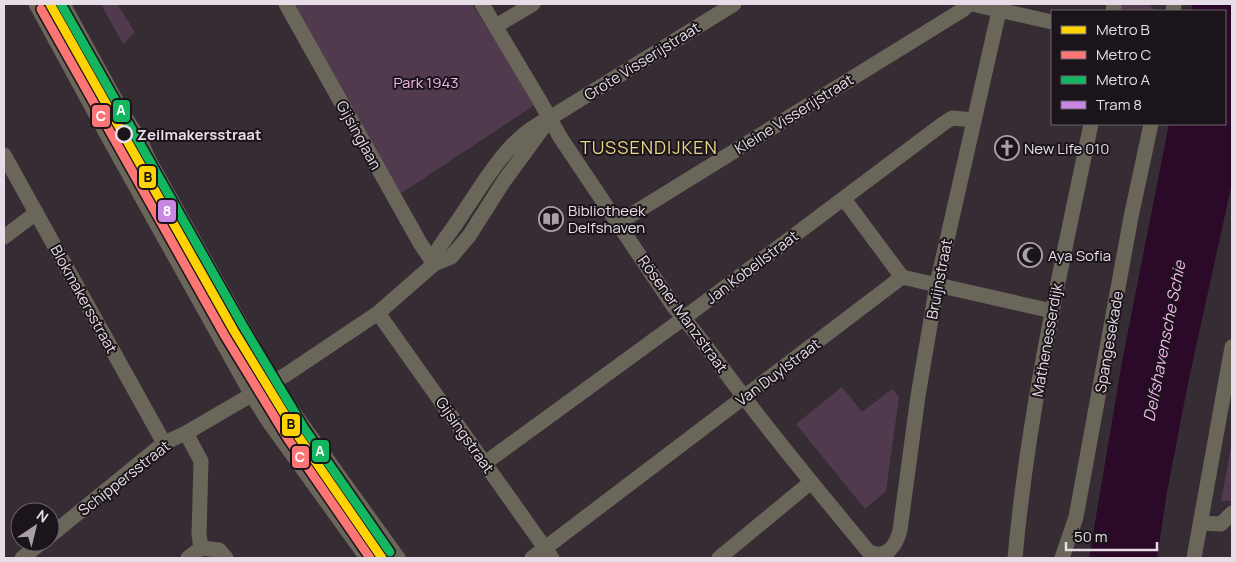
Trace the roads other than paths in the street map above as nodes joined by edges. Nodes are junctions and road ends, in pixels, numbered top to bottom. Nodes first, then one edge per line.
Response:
1 (36, 4) edge
2 (63, 4) edge
3 (286, 4) edge
4 (482, 4) edge
5 (533, 4) edge
6 (734, 4) edge
7 (970, 4) edge
8 (999, 11) junction
9 (1051, 22) edge
10 (496, 26) junction
11 (550, 118) junction
12 (974, 120) junction
13 (1091, 125) edge
14 (1151, 125) edge
15 (4, 155) edge
16 (844, 198) junction
17 (36, 213) junction
18 (618, 223) junction
19 (4, 237) edge
20 (434, 264) junction
21 (902, 277) junction
22 (937, 284) junction
23 (1052, 311) junction
24 (378, 313) junction
25 (684, 318) junction
26 (1232, 347) edge
27 (274, 382) junction
28 (252, 395) junction
29 (744, 397) junction
30 (1226, 410) edge
31 (186, 433) junction
32 (164, 443) junction
33 (485, 463) junction
34 (811, 482) junction
35 (1232, 513) edge
36 (1202, 523) junction
37 (60, 528) edge
38 (201, 548) junction
39 (548, 554) edge
40 (895, 554) edge
41 (875, 557) edge
42 (188, 558) edge
43 (226, 558) edge
44 (367, 558) edge
45 (398, 558) edge
46 (532, 558) edge
47 (719, 558) edge
48 (1016, 558) edge
49 (1062, 558) edge
50 (1194, 558) edge

1 - 28 street
2 - 27 street
3 - 20 street, Gijsinglaan
4 - 10 street, Rösener Manzstraat
5 - 10 street
6 - 11 street, Grote Visserijstraat
7 - 8 street
7 - 18 street, Kleine Visserijstraat
8 - 9 street
8 - 12 street, Bruijnstraat
10 - 11 street, Rösener Manzstraat
11 - 18 street, Rösener Manzstraat
11 - 20 street, Grote Visserijstraat
12 - 16 street, Jan Kobellstraat
12 - 22 street, Bruijnstraat
13 - 23 street, Mathenesserdijk
14 - 49 street, Spangesekade
15 - 17 street, Blokmakersstraat
16 - 21 street
16 - 25 street, Jan Kobellstraat
17 - 19 street
17 - 32 street, Blokmakersstraat
18 - 25 street, Rösener Manzstraat
20 - 24 street, Grote Visserijstraat
21 - 22 street
21 - 29 street, Van Duylstraat
22 - 23 street
22 - 40 street, Bruijnstraat
23 - 48 street, Mathenesserdijk
24 - 27 street, Grote Visserijstraat
24 - 33 street, Gijsingstraat
25 - 29 street, Rösener Manzstraat
25 - 33 street, Jan Kobellstraat
26 - 30 street
27 - 28 street, Schippersstraat
27 - 45 street
28 - 31 street, Schippersstraat
28 - 44 street
29 - 34 street, Rösener Manzstraat
29 - 39 street, Van Duylstraat
30 - 36 street
31 - 32 street, Schippersstraat
31 - 38 street
32 - 37 street, Schippersstraat
33 - 39 street, Gijsingstraat
34 - 41 street, Rösener Manzstraat
34 - 47 street
35 - 36 street
36 - 50 street
38 - 42 street
38 - 43 street
39 - 46 street, Van Duylstraat
40 - 41 street, Rösener Manzstraat

